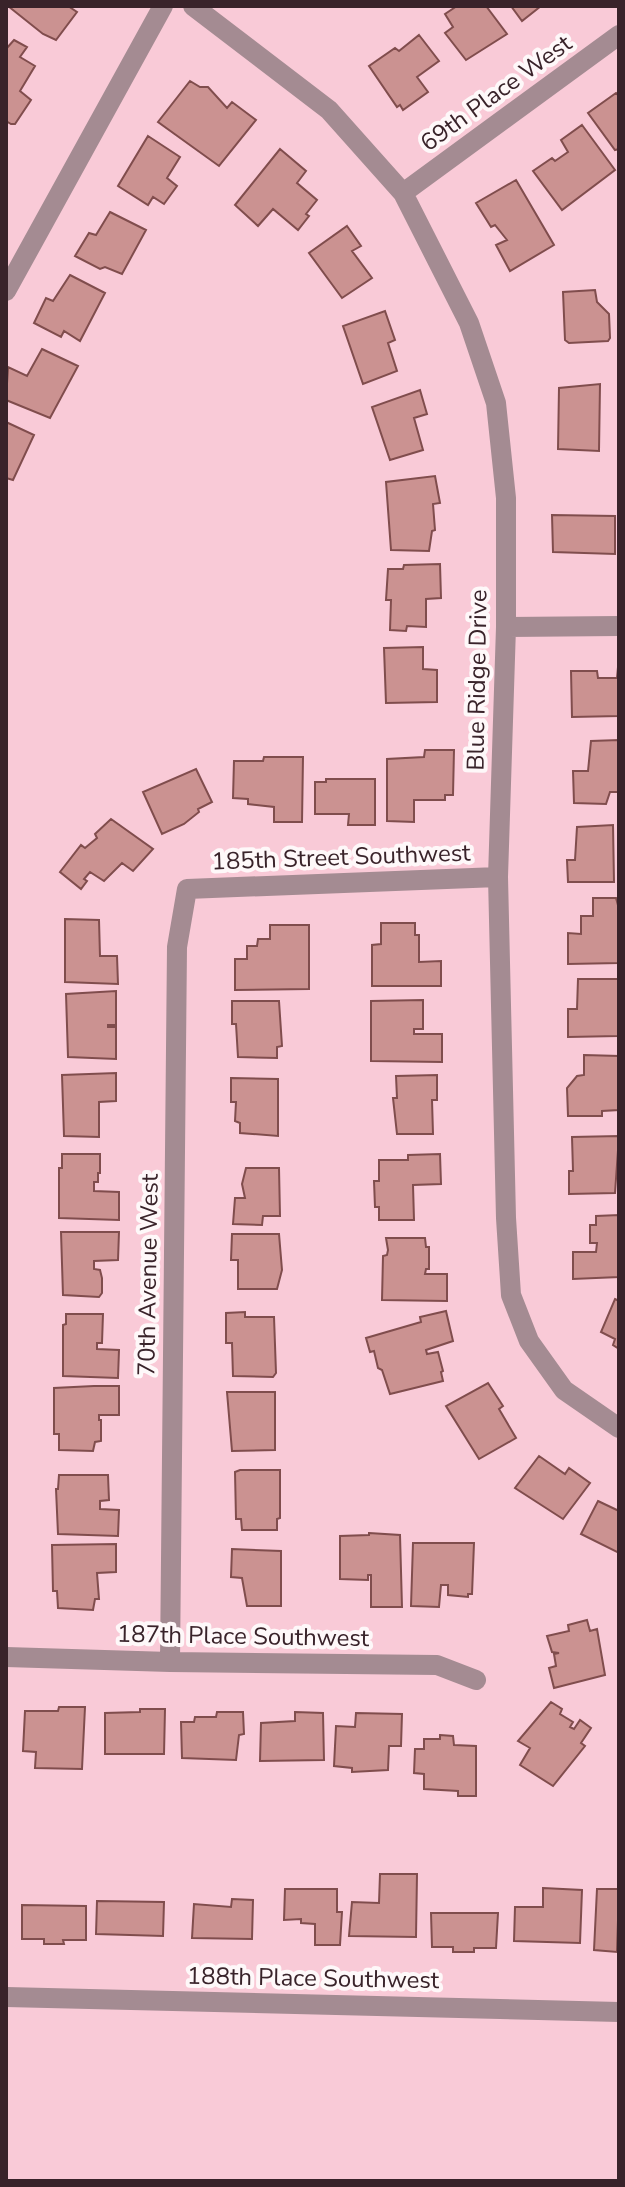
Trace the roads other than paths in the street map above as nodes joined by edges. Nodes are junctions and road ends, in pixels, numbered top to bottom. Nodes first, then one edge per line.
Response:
1 (163, 6) edge
2 (193, 6) edge
3 (619, 35) edge
4 (403, 193) junction
5 (6, 291) edge
6 (619, 626) edge
7 (506, 627) junction
8 (498, 877) junction
9 (187, 889) joint
10 (619, 1428) edge
11 (6, 1657) edge
12 (170, 1662) junction
13 (476, 1680) dead end
14 (6, 1997) edge
15 (619, 2012) edge

1 - 5 street
2 - 4 street, Blue Ridge Drive
3 - 4 street, 69th Place West
4 - 7 street, Blue Ridge Drive
6 - 7 street
7 - 8 street, Blue Ridge Drive
8 - 9 street, 185th Street Southwest
8 - 10 street, Blue Ridge Drive
9 - 12 street, 70th Avenue West
11 - 12 street, 187th Place Southwest
12 - 13 street, 187th Place Southwest
14 - 15 street, 188th Place Southwest

